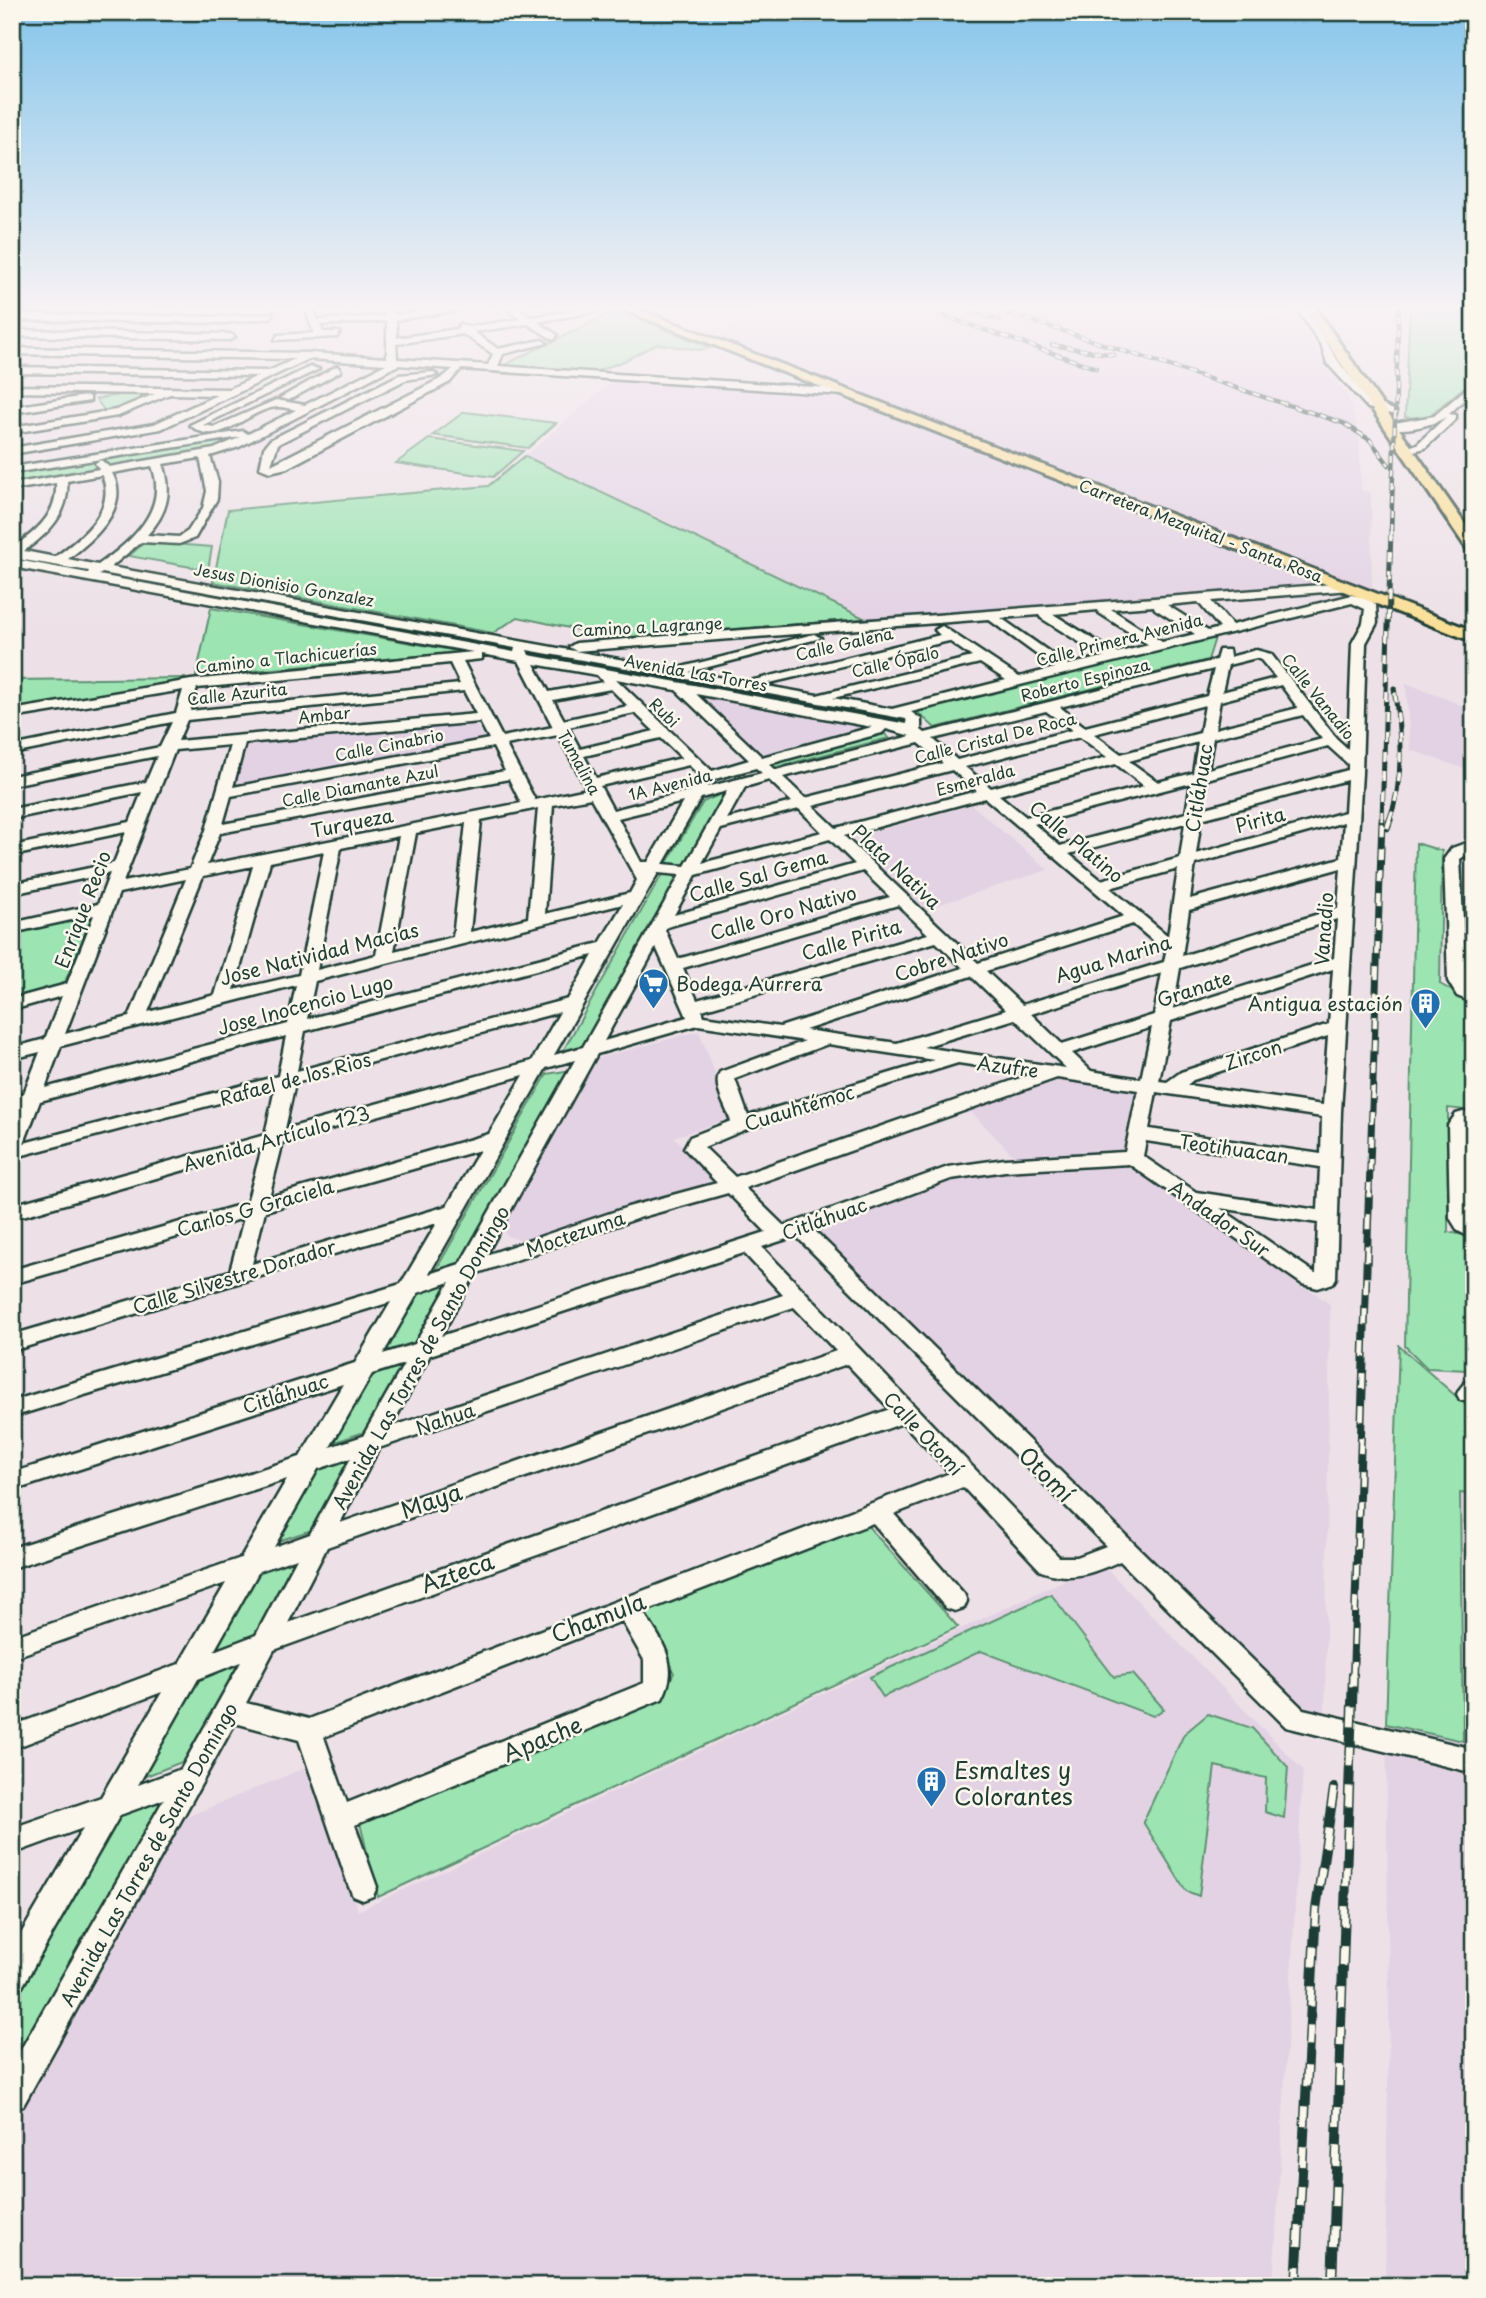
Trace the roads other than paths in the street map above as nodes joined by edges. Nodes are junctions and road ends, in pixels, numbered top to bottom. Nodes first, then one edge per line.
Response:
1 (111, 413) edge
2 (186, 413) edge
3 (220, 413) edge
4 (253, 413) edge
5 (292, 413) edge
6 (331, 413) edge
7 (384, 413) edge
8 (895, 413) edge
9 (1383, 413) edge
10 (1389, 413) edge
11 (1450, 413) edge
12 (1452, 413) edge
13 (1445, 419) junction
14 (1394, 421) junction
15 (157, 427) junction
16 (12, 430) edge
17 (249, 434) junction
18 (186, 441) junction
19 (1411, 449) junction
20 (12, 450) edge
21 (204, 454) junction
22 (96, 456) junction
23 (156, 462) junction
24 (12, 470) edge
25 (107, 470) junction
26 (61, 478) junction
27 (12, 487) edge
28 (1474, 531) edge
29 (140, 538) junction
30 (1474, 549) edge
31 (13, 556) edge
32 (58, 561) junction
33 (100, 569) junction
34 (88, 577) junction
35 (1349, 593) junction
36 (1205, 599) junction
37 (1160, 606) junction
38 (1104, 610) junction
39 (1045, 612) junction
40 (994, 619) junction
41 (933, 624) junction
42 (845, 630) junction
43 (1230, 631) junction
44 (951, 636) junction
45 (1207, 636) junction
46 (1474, 637) edge
47 (1160, 647) junction
48 (557, 649) junction
49 (521, 651) junction
50 (502, 654) junction
51 (1256, 654) joint
52 (454, 658) junction
53 (983, 658) junction
54 (1114, 658) junction
55 (1222, 663) junction
56 (1066, 670) junction
57 (672, 671) junction
58 (601, 672) junction
59 (1282, 681) junction
60 (1017, 682) junction
61 (191, 684) junction
62 (614, 684) junction
63 (744, 684) junction
64 (468, 687) junction
65 (681, 687) junction
66 (545, 697) junction
67 (815, 698) junction
68 (1215, 699) junction
69 (1049, 706) junction
70 (636, 708) junction
71 (1305, 710) junction
72 (894, 712) junction
73 (12, 714) edge
74 (182, 716) junction
75 (484, 717) junction
76 (883, 724) junction
77 (560, 728) junction
78 (662, 733) junction
79 (1084, 733) junction
80 (918, 734) junction
81 (1206, 736) junction
82 (238, 741) junction
83 (496, 741) junction
84 (1331, 741) junction
85 (167, 748) junction
86 (12, 750) edge
87 (576, 754) junction
88 (1117, 759) junction
89 (690, 760) junction
90 (758, 761) junction
91 (954, 766) junction
92 (1354, 767) junction
93 (513, 774) junction
94 (708, 775) junction
95 (774, 776) junction
96 (1200, 776) junction
97 (12, 781) edge
98 (152, 785) junction
99 (738, 785) junction
100 (595, 788) junction
101 (1156, 788) junction
102 (224, 793) junction
103 (988, 793) junction
104 (697, 795) junction
105 (801, 804) junction
106 (539, 806) junction
107 (12, 814) edge
108 (1194, 815) junction
109 (610, 816) junction
110 (1352, 816) junction
111 (474, 820) junction
112 (1022, 823) junction
113 (136, 825) junction
114 (716, 826) junction
115 (214, 830) junction
116 (408, 832) junction
117 (832, 834) junction
118 (1474, 845) edge
119 (333, 847) junction
120 (12, 851) edge
121 (1057, 852) junction
122 (262, 861) junction
123 (1186, 861) junction
124 (1348, 861) junction
125 (121, 866) junction
126 (865, 866) junction
127 (691, 871) junction
128 (198, 873) junction
129 (643, 879) junction
130 (1099, 886) junction
131 (12, 889) edge
132 (113, 890) junction
133 (902, 899) junction
134 (106, 907) junction
135 (1181, 907) junction
136 (1346, 911) junction
137 (1135, 918) junction
138 (536, 920) junction
139 (12, 928) edge
140 (660, 928) junction
141 (941, 935) junction
142 (461, 940) junction
143 (609, 946) junction
144 (1172, 956) junction
145 (384, 958) junction
146 (1341, 961) junction
147 (675, 965) junction
148 (976, 970) junction
149 (304, 979) junction
150 (75, 987) junction
151 (1474, 998) edge
152 (223, 999) junction
153 (578, 1002) junction
154 (12, 1005) edge
155 (1015, 1011) junction
156 (695, 1014) junction
157 (136, 1020) junction
158 (1160, 1021) junction
159 (1340, 1026) junction
160 (295, 1028) junction
161 (780, 1033) junction
162 (827, 1039) junction
163 (54, 1041) junction
164 (893, 1050) junction
165 (590, 1051) junction
166 (1059, 1051) junction
167 (12, 1054) edge
168 (959, 1058) junction
169 (541, 1066) junction
170 (1054, 1072) junction
171 (1085, 1076) junction
172 (283, 1082) junction
173 (1149, 1085) junction
174 (1171, 1088) junction
175 (31, 1097) junction
176 (12, 1102) edge
177 (1332, 1112) junction
178 (1474, 1118) edge
179 (741, 1124) junction
180 (1138, 1134) junction
181 (498, 1138) junction
182 (274, 1139) junction
183 (12, 1150) edge
184 (1133, 1158) junction
185 (1331, 1162) junction
186 (730, 1186) junction
187 (1192, 1198) junction
188 (257, 1206) junction
189 (457, 1210) junction
190 (12, 1212) edge
191 (1328, 1218) junction
192 (498, 1219) junction
193 (790, 1231) junction
194 (1474, 1232) edge
195 (747, 1244) junction
196 (529, 1249) junction
197 (470, 1269) junction
198 (239, 1274) junction
199 (12, 1277) edge
200 (1308, 1278) joint
201 (411, 1288) junction
202 (796, 1299) junction
203 (12, 1343) edge
204 (428, 1346) junction
205 (850, 1354) junction
206 (363, 1368) junction
207 (12, 1409) edge
208 (905, 1413) junction
209 (371, 1443) junction
210 (306, 1464) junction
211 (965, 1477) junction
212 (12, 1482) edge
213 (876, 1510) junction
214 (319, 1539) junction
215 (1122, 1550) junction
216 (12, 1558) edge
217 (250, 1564) junction
218 (955, 1601) dead end
219 (626, 1606) junction
220 (263, 1646) junction
221 (12, 1648) edge
222 (187, 1674) junction
223 (229, 1710) junction
224 (309, 1731) junction
225 (12, 1738) edge
226 (1474, 1761) edge
227 (191, 1778) junction
228 (112, 1804) junction
229 (341, 1818) junction
230 (12, 1841) edge
231 (363, 1886) dead end
232 (12, 1978) edge
233 (12, 2095) edge

1 - 16 street
2 - 15 street
3 - 4 street
5 - 17 street
6 - 7 street
8 - 35 main road, Carretera Mezquital - Santa Rosa
9 - 14 main road
10 - 14 main road
11 - 13 street
12 - 13 street
13 - 14 street
13 - 19 street
14 - 19 main road
15 - 18 street
15 - 20 street
17 - 18 street
17 - 21 street
18 - 22 street
19 - 28 main road
19 - 30 main road
21 - 23 street
21 - 29 street
22 - 24 street
22 - 25 street
23 - 25 street
23 - 29 street
25 - 26 street
25 - 32 street
26 - 27 street
26 - 31 street
29 - 33 street
31 - 32 street, Jesus Dionisio Gonzalez
31 - 34 street, Jesus Dionisio Gonzalez
32 - 33 street, Jesus Dionisio Gonzalez
33 - 34 street
33 - 49 street, Jesus Dionisio Gonzalez
34 - 50 street, Jesus Dionisio Gonzalez
35 - 36 street, Camino a Lagrange
35 - 43 street, Calle Primera Avenida
35 - 46 main road, Carretera Mezquital - Santa Rosa
35 - 92 street, Vanadio
36 - 37 street, Camino a Lagrange
36 - 39 street, Camino a Lagrange
36 - 43 street
37 - 38 street, Camino a Lagrange
37 - 45 street
38 - 39 street, Camino a Lagrange
38 - 47 street
39 - 40 street, Camino a Lagrange
39 - 48 street, Camino a Lagrange
39 - 54 street
40 - 41 street, Camino a Lagrange
40 - 56 street
41 - 42 street, Camino a Lagrange
41 - 44 street
42 - 48 street, Camino a Lagrange
42 - 57 street
43 - 45 street, Calle Primera Avenida
43 - 55 street, Citláhuac
44 - 53 street
44 - 63 street, Calle Galena
45 - 47 street, Calle Primera Avenida
47 - 54 street, Calle Primera Avenida
48 - 49 street
48 - 57 street, Avenida Las Torres
49 - 50 street, Avenida Las Torres
49 - 58 street, Avenida Las Torres
49 - 66 street, Tumalina
50 - 52 street, Camino a Tlachicuerías
51 - 55 street, Roberto Espinoza
51 - 59 street, Calle Vanadio
52 - 61 street, Camino a Tlachicuerías
52 - 64 street
53 - 60 street
53 - 67 street, Calle Ópalo
54 - 56 street, Calle Primera Avenida
55 - 68 street, Citláhuac
55 - 69 street, Roberto Espinoza
56 - 60 street, Calle Primera Avenida
57 - 63 street, Avenida Las Torres
58 - 62 street, Rubi
58 - 65 street, Avenida Las Torres
59 - 68 street, Calle Cristal De Roca
59 - 71 street, Calle Vanadio
60 - 72 street, Calle Primera Avenida
61 - 73 street, Camino a Tlachicuerías
61 - 74 street, Enrique Recio
62 - 66 street
62 - 70 street, Rubi
63 - 67 street, Avenida Las Torres
64 - 74 street, Calle Azurita
64 - 75 street
65 - 76 street, Avenida Las Torres
65 - 90 street, Plata Nativa
66 - 77 street, Tumalina
67 - 72 street, Avenida Las Torres
68 - 79 street, Calle Cristal De Roca
68 - 81 street, Citláhuac
69 - 79 street
69 - 80 street, Roberto Espinoza
70 - 77 street, Calle Cinabrio
70 - 78 street, Rubi
71 - 81 street, Esmeralda
71 - 84 street, Calle Vanadio
72 - 76 street
72 - 80 street
74 - 85 street, Enrique Recio
74 - 86 street, Calle Azurita
75 - 82 street, Ambar
75 - 83 street
76 - 80 street, Avenida Las Torres
76 - 90 street
77 - 83 street, Calle Cinabrio
77 - 87 street, Tumalina
78 - 87 street
78 - 89 street, Rubi
79 - 88 street
79 - 91 street, Calle Cristal De Roca
80 - 91 street, Calle Platino
80 - 95 street
81 - 88 street, Esmeralda
81 - 96 street, Citláhuac
82 - 85 street, Ambar
82 - 102 street
83 - 93 street
83 - 102 street, Calle Cinabrio
84 - 92 street, Calle Vanadio
84 - 96 street
85 - 97 street, Ambar
85 - 98 street, Enrique Recio
87 - 100 street, Tumalina
88 - 101 street
88 - 103 street, Esmeralda
89 - 94 street, Rubi
89 - 100 street, Turqueza
90 - 94 street
90 - 95 street, Plata Nativa
91 - 103 street, Calle Platino
91 - 105 street, Calle Cristal De Roca
92 - 108 street
92 - 110 street, Vanadio
93 - 106 street
93 - 115 street, Calle Diamante Azul
94 - 104 street, Avenida Las Torres de Santo Domingo
95 - 99 street
95 - 105 street, Plata Nativa
96 - 101 street
96 - 108 street, Citláhuac
98 - 107 street
98 - 113 street, Enrique Recio
99 - 104 street, 1A Avenida
99 - 114 street, Avenida Las Torres de Santo Domingo
100 - 106 street, Turqueza
100 - 109 street, Tumalina
101 - 112 street
102 - 115 street
103 - 112 street, Calle Platino
103 - 117 street, Esmeralda
104 - 109 street, 1A Avenida
104 - 129 street, Avenida Las Torres de Santo Domingo
105 - 114 street, Calle Cristal De Roca
105 - 117 street, Plata Nativa
106 - 111 street, Turqueza
106 - 138 street
108 - 121 street
108 - 123 street, Citláhuac
109 - 129 street, Tumalina
110 - 123 street, Pirita
110 - 124 street, Vanadio
111 - 116 street, Turqueza
111 - 142 street
112 - 121 street, Calle Platino
113 - 120 street
113 - 125 street, Enrique Recio
114 - 127 street, Avenida Las Torres de Santo Domingo
115 - 128 street
116 - 119 street, Turqueza
116 - 145 street
117 - 126 street, Plata Nativa
117 - 127 street, Esmeralda
118 - 151 street
119 - 122 street, Turqueza
119 - 149 street
121 - 130 street, Calle Platino
122 - 128 street, Turqueza
122 - 152 street
123 - 130 street, Pirita
123 - 135 street, Citláhuac
124 - 135 street
124 - 136 street, Vanadio
125 - 131 street
125 - 132 street, Enrique Recio
126 - 133 street, Plata Nativa
126 - 140 street, Calle Sal Gema
127 - 129 street, Esmeralda
127 - 140 street, Avenida Las Torres de Santo Domingo
128 - 132 street, Turqueza
128 - 157 street
129 - 138 street, Jose Natividad Macias
129 - 143 street, Avenida Las Torres de Santo Domingo
130 - 137 street, Calle Platino
132 - 134 street, Enrique Recio
133 - 141 street, Plata Nativa
133 - 147 street, Calle Oro Nativo
134 - 139 street
134 - 150 street, Enrique Recio
135 - 144 street, Citláhuac
136 - 144 street, Agua Marina
136 - 146 street, Vanadio
137 - 144 street, Calle Platino
137 - 148 street, Cobre Nativo
138 - 142 street, Jose Natividad Macias
140 - 147 street
140 - 165 street, Avenida Las Torres de Santo Domingo
141 - 148 street, Plata Nativa
141 - 156 street, Calle Pirita
142 - 145 street, Jose Natividad Macias
143 - 153 street, Avenida Las Torres de Santo Domingo
143 - 160 street, Jose Inocencio Lugo
144 - 155 street, Agua Marina
144 - 158 street, Citláhuac
145 - 149 street, Jose Natividad Macias
146 - 158 street, Granate
146 - 159 street, Vanadio
147 - 156 street
148 - 155 street, Plata Nativa
148 - 161 street, Cobre Nativo
149 - 152 street, Jose Natividad Macias
149 - 160 street
150 - 154 street
150 - 163 street, Enrique Recio
152 - 157 street, Jose Natividad Macias
153 - 169 street, Avenida Las Torres de Santo Domingo
153 - 172 street, Rafael de los Rios
155 - 164 street, Agua Marina
155 - 166 street, Plata Nativa
156 - 161 street, Azufre
156 - 165 street, Calle Pirita
157 - 163 street, Jose Natividad Macias
158 - 166 street, Granate
158 - 173 street, Citláhuac
159 - 174 street, Zircon
159 - 177 street, Vanadio
160 - 172 street
160 - 175 street, Jose Inocencio Lugo
161 - 162 street, Azufre
162 - 164 street, Azufre
162 - 179 street
163 - 167 street, Jose Natividad Macias
163 - 175 street, Enrique Recio
164 - 168 street, Azufre
165 - 169 street, Avenida Artículo 123
165 - 192 street, Avenida Las Torres de Santo Domingo
166 - 171 street, Plata Nativa
168 - 170 street, Azufre
168 - 179 street, Cuauhtémoc
169 - 181 street, Avenida Las Torres de Santo Domingo
169 - 182 street, Avenida Artículo 123
170 - 171 street, Azufre
170 - 186 street, Moctezuma
171 - 173 street, Azufre
172 - 182 street
172 - 183 street, Rafael de los Rios
173 - 174 street, Azufre
173 - 180 street, Citláhuac
174 - 177 street, Azufre
175 - 176 street, Jose Inocencio Lugo
175 - 183 street, Enrique Recio
177 - 185 street, Vanadio
178 - 194 street
179 - 186 street, Cuauhtémoc
180 - 184 street, Citláhuac
180 - 185 street, Teotihuacan
181 - 188 street, Carlos G Graciela
181 - 189 street, Avenida Las Torres de Santo Domingo
182 - 188 street
182 - 190 street, Avenida Artículo 123
184 - 187 street, Andador Sur
184 - 193 street, Citláhuac
185 - 191 street, Vanadio
186 - 193 street, Otomí
186 - 196 street, Moctezuma
187 - 191 street
187 - 200 street, Andador Sur
188 - 198 street
188 - 199 street, Carlos G Graciela
189 - 198 street, Calle Silvestre Dorador
189 - 201 street, Avenida Las Torres de Santo Domingo
191 - 200 street, Vanadio
192 - 196 street
192 - 197 street, Avenida Las Torres de Santo Domingo
193 - 195 street, Citláhuac
193 - 215 street, Otomí
195 - 202 street, Calle Otomí
195 - 204 street, Citláhuac
196 - 197 street, Moctezuma
197 - 201 street, Moctezuma
197 - 204 street, Avenida Las Torres de Santo Domingo
198 - 203 street, Calle Silvestre Dorador
201 - 206 street, Avenida Las Torres de Santo Domingo
201 - 207 street, Moctezuma
202 - 205 street, Calle Otomí
202 - 209 street, Nahua
204 - 206 street, Citláhuac
204 - 209 street, Avenida Las Torres de Santo Domingo
205 - 208 street, Calle Otomí
205 - 214 street, Maya
206 - 210 street, Avenida Las Torres de Santo Domingo
206 - 212 street, Citláhuac
208 - 211 street, Calle Otomí
208 - 220 street, Azteca
209 - 210 street, Nahua
209 - 214 street, Avenida Las Torres de Santo Domingo
210 - 216 street, Nahua
210 - 217 street, Avenida Las Torres de Santo Domingo
211 - 213 street, Chamula
211 - 215 street, Calle Otomí
213 - 218 street
213 - 219 street, Chamula
214 - 217 street, Maya
214 - 220 street, Avenida Las Torres de Santo Domingo
215 - 226 street, Otomí
217 - 221 street, Maya
217 - 222 street, Avenida Las Torres de Santo Domingo
219 - 224 street, Chamula
219 - 229 street, Apache
220 - 222 street, Azteca
220 - 223 street, Avenida Las Torres de Santo Domingo
222 - 225 street, Azteca
222 - 228 street, Avenida Las Torres de Santo Domingo
223 - 224 street
223 - 227 street, Avenida Las Torres de Santo Domingo
224 - 229 street
227 - 228 street
227 - 233 street, Avenida Las Torres de Santo Domingo
228 - 230 street
228 - 232 street, Avenida Las Torres de Santo Domingo
229 - 231 street

